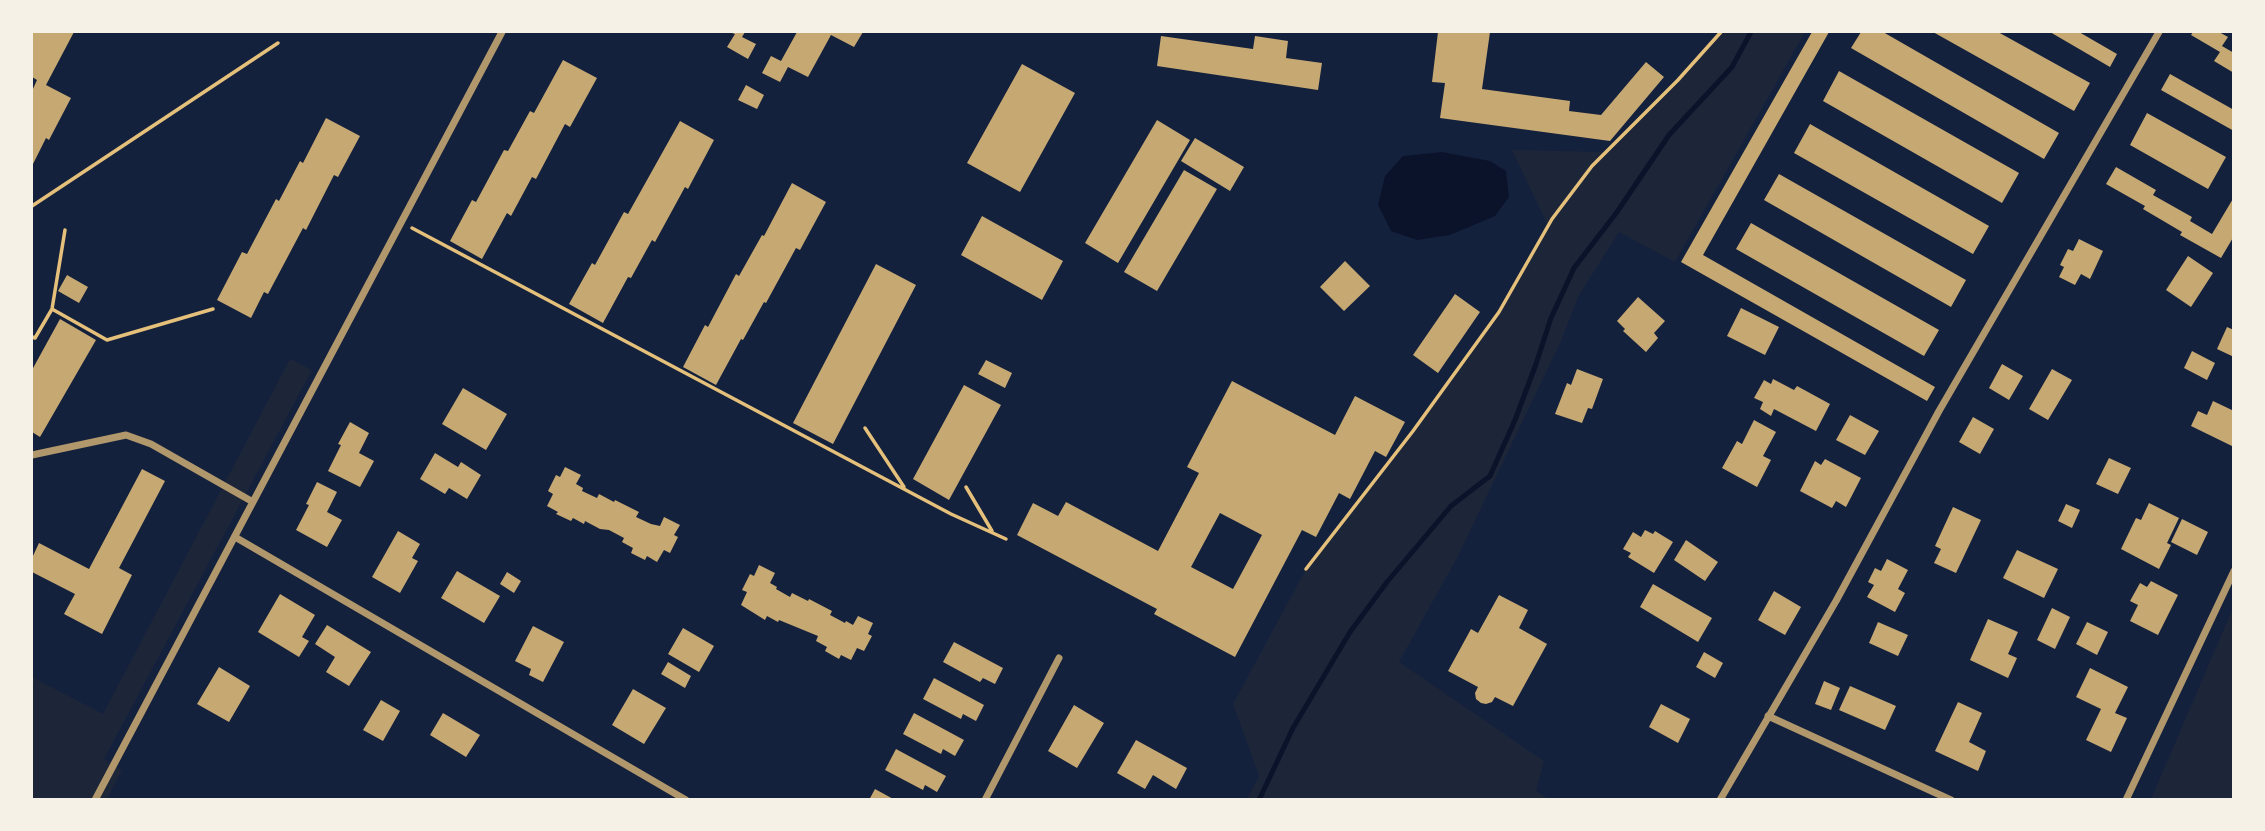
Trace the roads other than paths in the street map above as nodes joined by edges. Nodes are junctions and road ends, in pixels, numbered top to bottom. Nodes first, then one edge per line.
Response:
1 (502, 32) edge
2 (2159, 32) edge
3 (32, 455) edge
4 (253, 502) junction
5 (235, 537) junction
6 (2234, 571) edge
7 (1059, 658) dead end
8 (1768, 716) junction
9 (95, 800) edge
10 (686, 800) edge
11 (985, 800) edge
12 (1720, 800) edge
13 (1951, 800) edge
14 (2126, 800) edge

1 - 4 street
2 - 8 street
3 - 4 street
4 - 5 street
5 - 9 street
5 - 10 street
6 - 14 street
7 - 11 street
8 - 12 street
8 - 13 street

